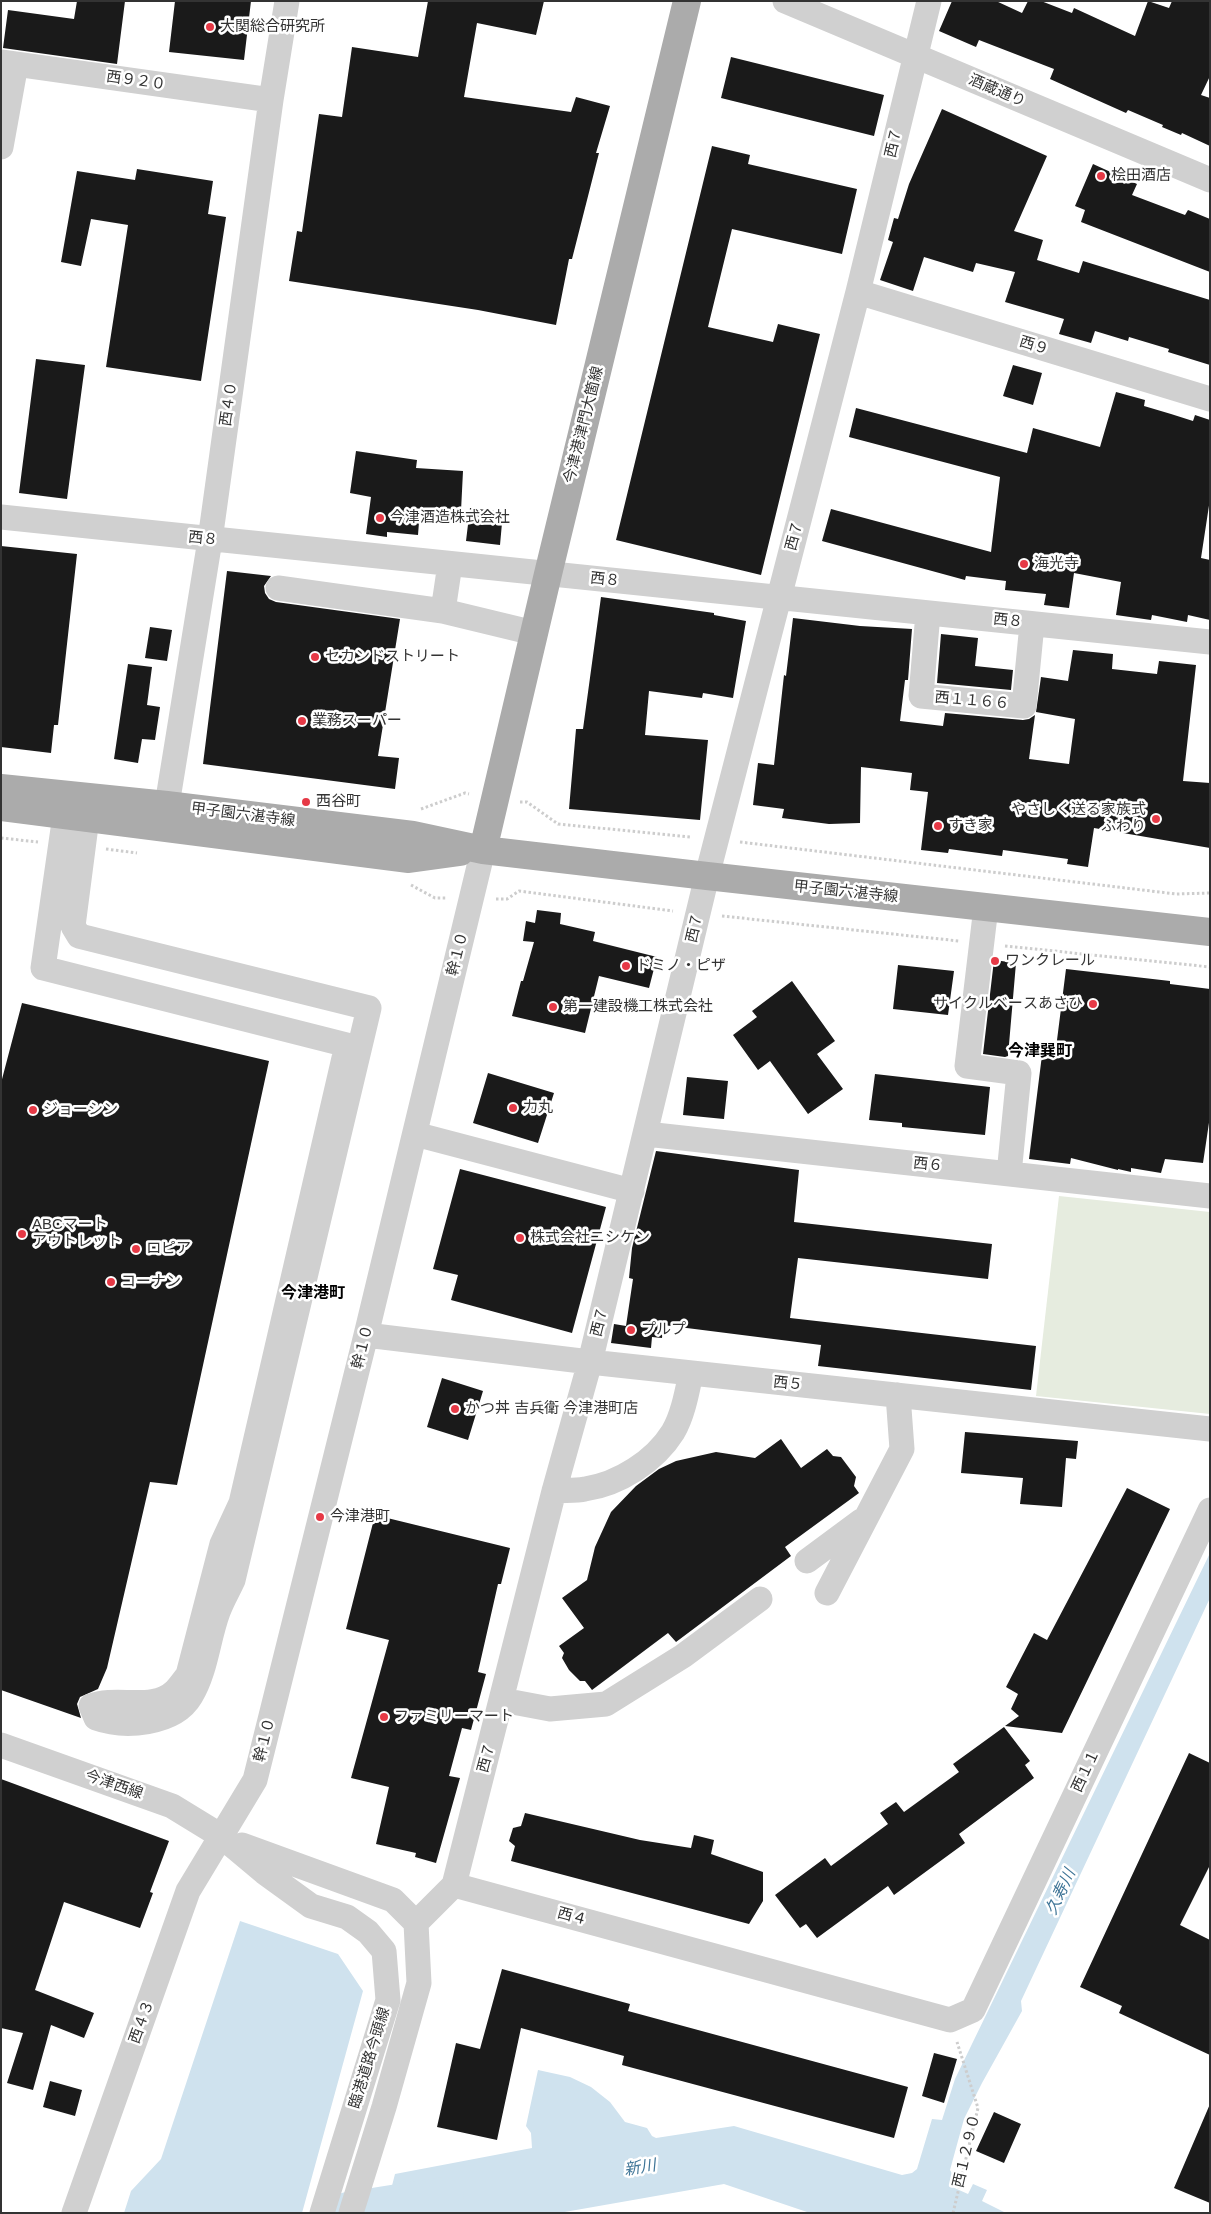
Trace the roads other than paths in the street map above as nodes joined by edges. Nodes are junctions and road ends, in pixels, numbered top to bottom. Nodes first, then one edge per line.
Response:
1 (287, 1) edge
2 (687, 1) edge
3 (785, 1) edge
4 (929, 1) edge
5 (915, 57) junction
6 (9, 63) edge
7 (271, 100) junction
8 (1, 147) edge
9 (1210, 180) edge
10 (858, 292) junction
11 (1210, 399) edge
12 (1, 517) edge
13 (210, 540) junction
14 (450, 564) junction
15 (548, 574) junction
16 (278, 588) dead end
17 (779, 598) junction
18 (443, 611) junction
19 (928, 613) junction
20 (1032, 624) junction
21 (534, 633) junction
22 (1210, 642) edge
23 (2, 797) edge
24 (167, 806) junction
25 (76, 816) junction
26 (72, 846) junction
27 (484, 850) junction
28 (707, 876) junction
29 (986, 907) junction
30 (1210, 932) edge
31 (414, 1134) junction
32 (646, 1134) junction
33 (1009, 1174) junction
34 (632, 1191) junction
35 (1210, 1196) edge
36 (366, 1335) junction
37 (590, 1362) junction
38 (691, 1373) junction
39 (898, 1395) junction
40 (1210, 1429) edge
41 (554, 1491) junction
42 (1210, 1510) edge
43 (866, 1517) junction
44 (807, 1561) dead end
45 (827, 1593) dead end
46 (760, 1599) dead end
47 (502, 1700) junction
48 (1, 1745) edge
49 (221, 1836) junction
50 (454, 1884) junction
51 (416, 1923) junction
52 (950, 2020) joint
53 (74, 2213) edge
54 (322, 2213) edge
55 (352, 2213) edge

1 - 7 street, 西４０
2 - 15 main road, 今津港津門大箇線
3 - 5 street, 酒蔵通り
4 - 5 street, 西７
5 - 9 street, 酒蔵通り
5 - 10 street, 西７
6 - 7 street, 西９２０
6 - 8 street
7 - 13 street, 西４０
10 - 11 street, 西９
10 - 17 street, 西７
12 - 13 street, 西８
13 - 14 street, 西８
13 - 24 street, 西４０
14 - 15 street, 西８
14 - 18 street
15 - 17 street, 西８
15 - 21 main road, 今津港津門大箇線
16 - 18 street
17 - 19 street, 西８
17 - 28 street, 西７
18 - 21 street
19 - 20 street, 西８
19 - 20 street, 西１１６６
20 - 22 street, 西８
21 - 27 main road, 今津港津門大箇線
23 - 24 main road, 甲子園六湛寺線
23 - 25 main road, 甲子園六湛寺線
24 - 27 main road, 甲子園六湛寺線
25 - 26 street
25 - 27 main road, 甲子園六湛寺線
26 - 26 street
27 - 28 main road, 甲子園六湛寺線
27 - 31 street, 幹１０
28 - 29 main road, 甲子園六湛寺線
28 - 32 street, 西７
29 - 30 main road, 甲子園六湛寺線
29 - 33 street
31 - 34 street
31 - 36 street, 幹１０
32 - 33 street, 西６
32 - 34 street, 西７
33 - 35 street, 西６
34 - 37 street, 西７
36 - 37 street, 西５
36 - 49 street, 幹１０
37 - 38 street, 西５
37 - 41 street, 西７
38 - 39 street, 西５
38 - 41 street
39 - 40 street, 西５
39 - 43 street
41 - 47 street, 西７
42 - 52 street, 西１１
43 - 44 street
43 - 45 street
46 - 47 street
47 - 50 street, 西７
48 - 49 street, 今津西線
49 - 51 street
49 - 53 street, 西４３
49 - 54 street, 臨港道路今頭線
50 - 51 street
50 - 52 street, 西４
51 - 55 street, 臨港道路今頭線

